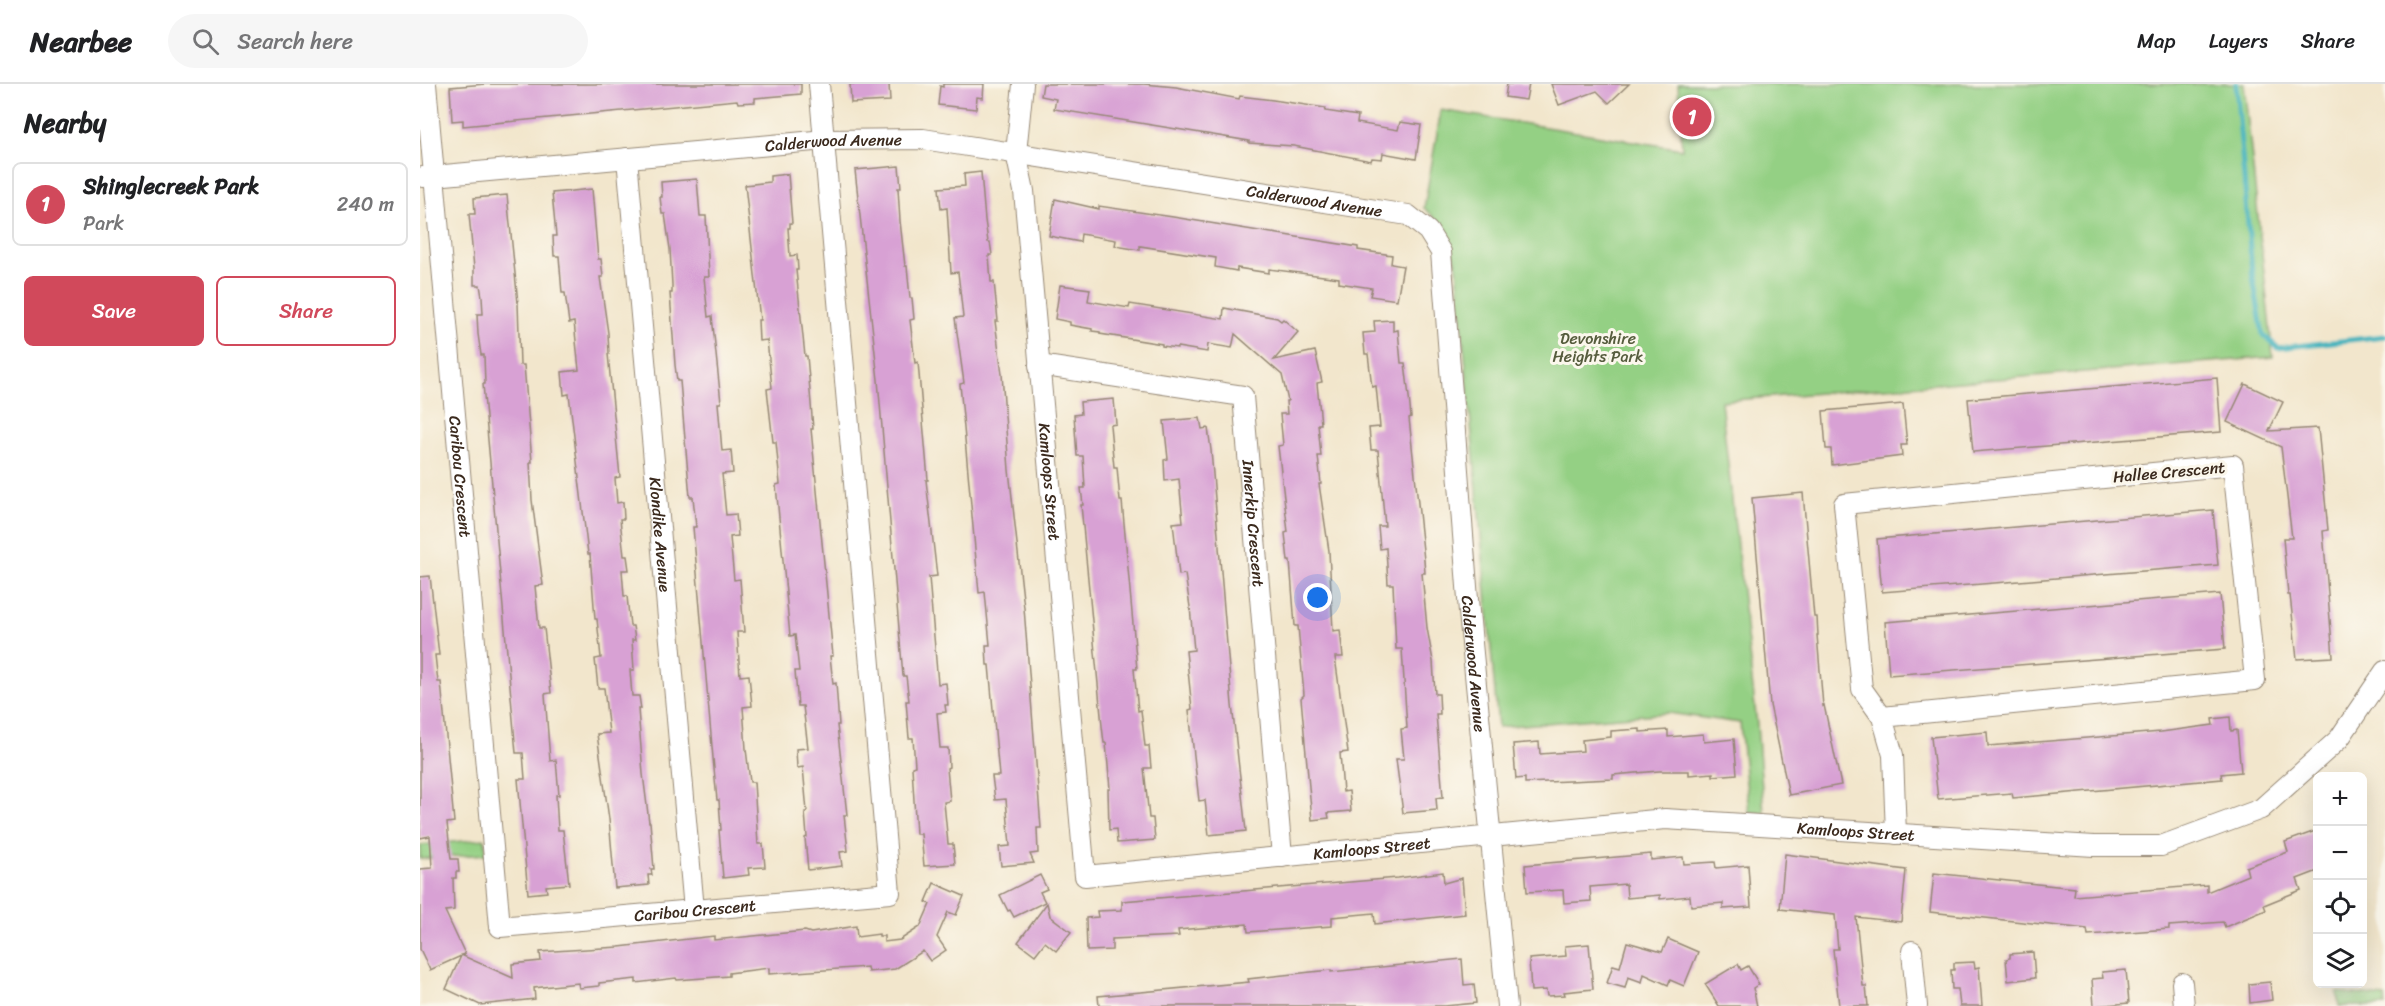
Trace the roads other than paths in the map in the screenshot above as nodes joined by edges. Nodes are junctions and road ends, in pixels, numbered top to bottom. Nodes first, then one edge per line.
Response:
1 (426, 84) edge
2 (819, 84) edge
3 (1023, 84) edge
4 (825, 140) junction
5 (1016, 153) junction
6 (627, 158) junction
7 (427, 177) edge
8 (1040, 365) junction
9 (2385, 671) edge
10 (1882, 717) junction
11 (1896, 834) junction
12 (1491, 837) junction
13 (1282, 857) junction
14 (693, 910) junction
15 (1912, 951) dead end
16 (2182, 983) dead end
17 (1507, 1006) edge
18 (1917, 1006) edge
19 (2184, 1006) edge

1 - 7 street
2 - 4 street
3 - 5 street, Kamloops Street
4 - 5 street, Calderwood Avenue
4 - 6 street, Calderwood Avenue
4 - 14 street, Caribou Crescent
5 - 8 street, Kamloops Street
5 - 12 street, Calderwood Avenue
6 - 7 street, Calderwood Avenue
6 - 14 street, Klondike Avenue
7 - 14 street, Caribou Crescent
8 - 13 street, Innerkip Crescent
8 - 13 street, Kamloops Street
9 - 11 street, Kamloops Street
10 - 10 street, Hallee Crescent
10 - 11 street, Hallee Crescent
11 - 12 street, Kamloops Street
12 - 13 street, Kamloops Street
12 - 17 street, Calderwood Avenue
15 - 18 street
16 - 19 street

